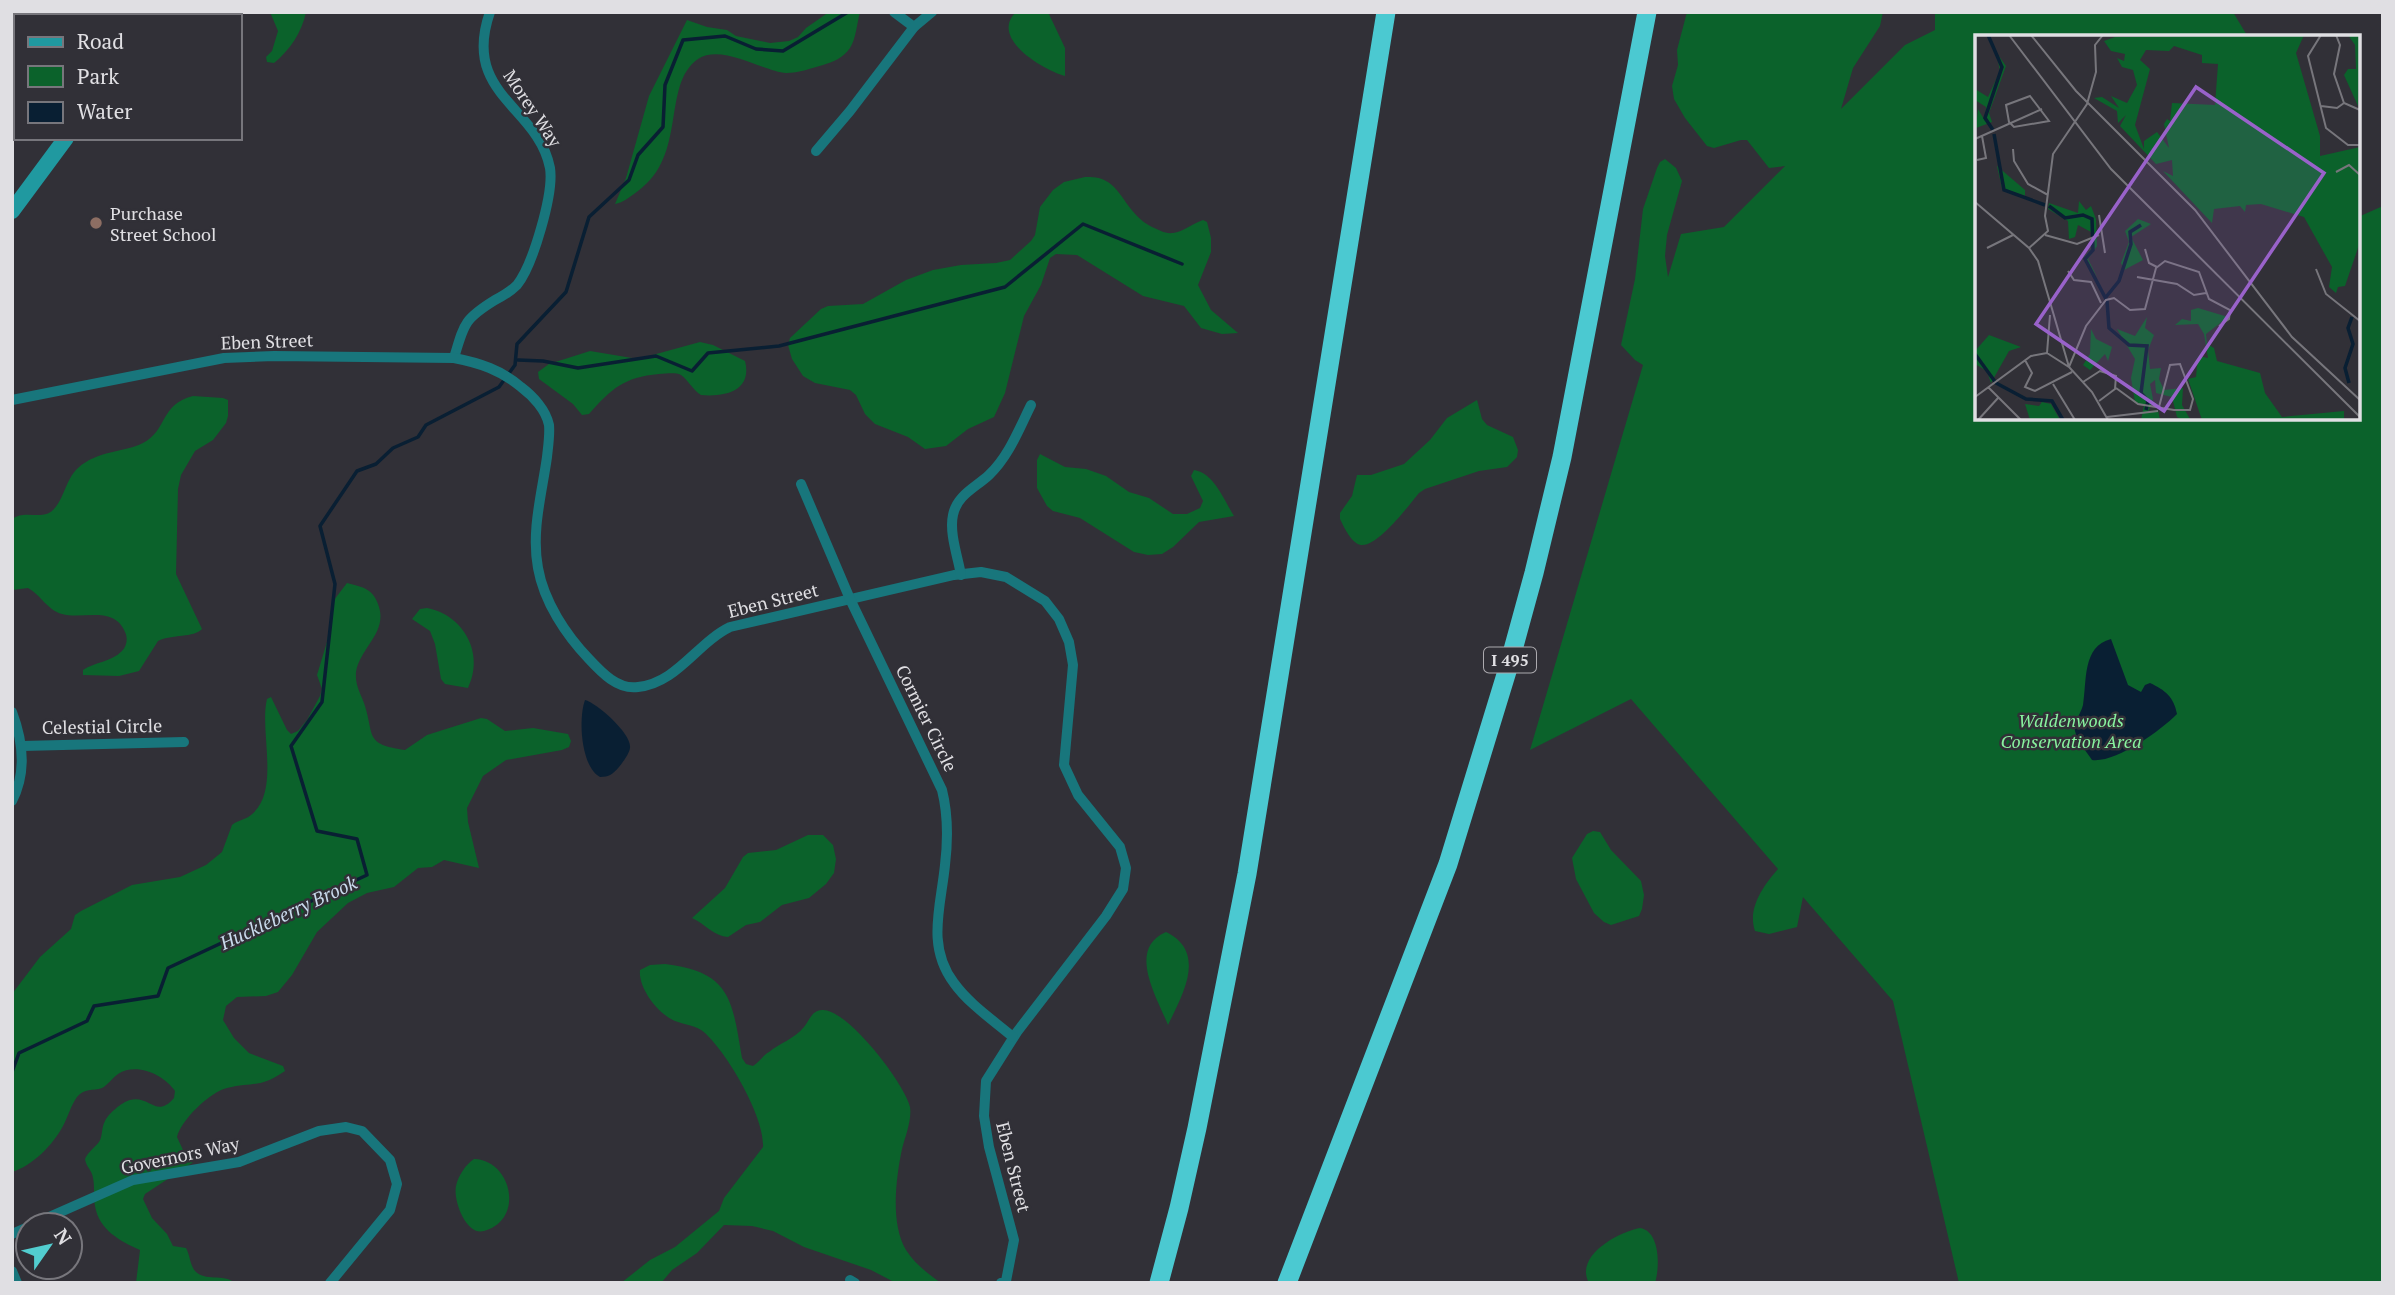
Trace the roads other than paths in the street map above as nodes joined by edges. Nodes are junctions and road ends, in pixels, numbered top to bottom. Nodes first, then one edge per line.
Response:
1 (490, 12) edge
2 (894, 12) edge
3 (932, 12) edge
4 (1386, 12) edge
5 (1647, 12) edge
6 (914, 27) junction
7 (65, 140) edge
8 (816, 151) dead end
9 (12, 211) edge
10 (454, 358) junction
11 (12, 400) edge
12 (1031, 405) dead end
13 (801, 484) dead end
14 (961, 575) junction
15 (850, 599) junction
16 (12, 712) edge
17 (184, 742) dead end
18 (22, 746) junction
19 (12, 801) edge
20 (1013, 1037) junction
21 (64, 1211) edge
22 (12, 1271) edge
23 (1004, 1282) edge
24 (17, 1283) edge
25 (330, 1283) edge
26 (1159, 1283) edge
27 (1287, 1283) edge

1 - 10 street, Morey Way
2 - 6 street
3 - 6 street
4 - 26 highway
5 - 27 highway, I 495
6 - 8 street
7 - 9 main road
10 - 11 street, Eben Street
10 - 15 street, Eben Street
12 - 14 street
13 - 15 street, Cormier Circle
14 - 15 street, Eben Street
14 - 20 street, Eben Street
15 - 20 street, Cormier Circle
16 - 18 street
17 - 18 street, Celestial Circle
18 - 19 street
20 - 23 street, Eben Street
21 - 25 street, Governors Way
22 - 24 street

